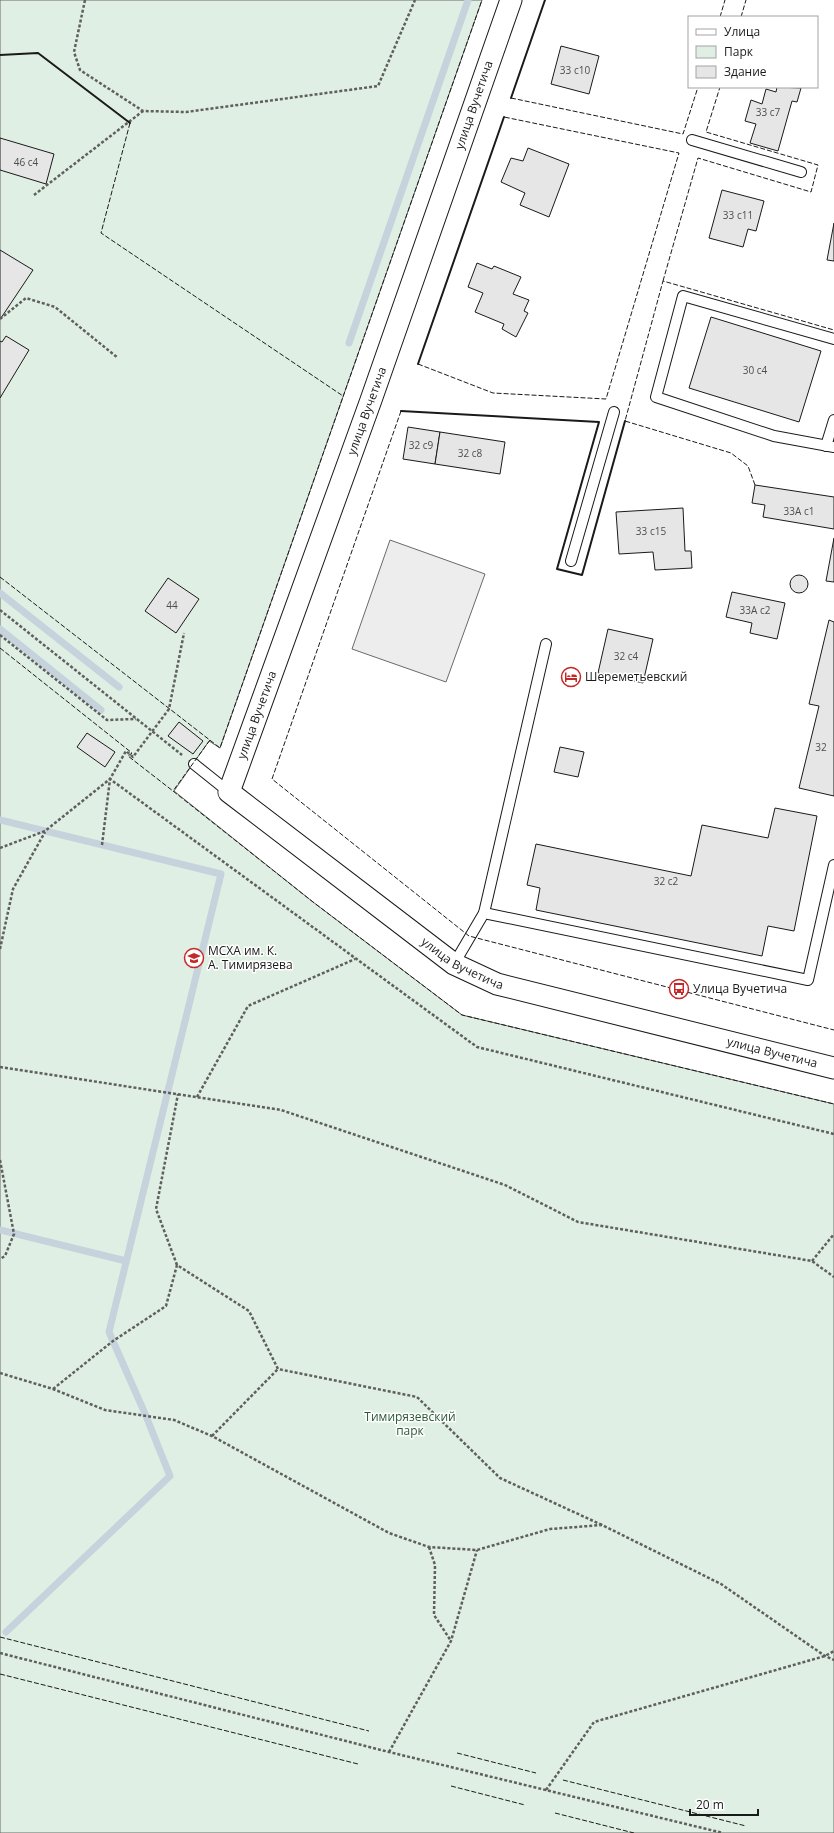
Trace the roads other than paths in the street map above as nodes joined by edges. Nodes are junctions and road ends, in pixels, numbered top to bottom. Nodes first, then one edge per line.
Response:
1 (512, 0) edge
2 (692, 140) dead end
3 (801, 172) dead end
4 (834, 339) edge
5 (614, 412) dead end
6 (834, 420) edge
7 (830, 446) edge
8 (571, 561) dead end
9 (546, 644) dead end
10 (194, 764) road end
11 (229, 792) junction
12 (834, 865) edge
13 (484, 913) junction
14 (454, 964) junction
15 (834, 1068) edge

1 - 11 street, улица Вучетича
2 - 3 lane
4 - 7 lane
5 - 8 lane
6 - 7 lane
9 - 13 lane
10 - 11 lane
11 - 14 street, улица Вучетича
12 - 13 lane
13 - 14 lane
14 - 15 street, улица Вучетича

